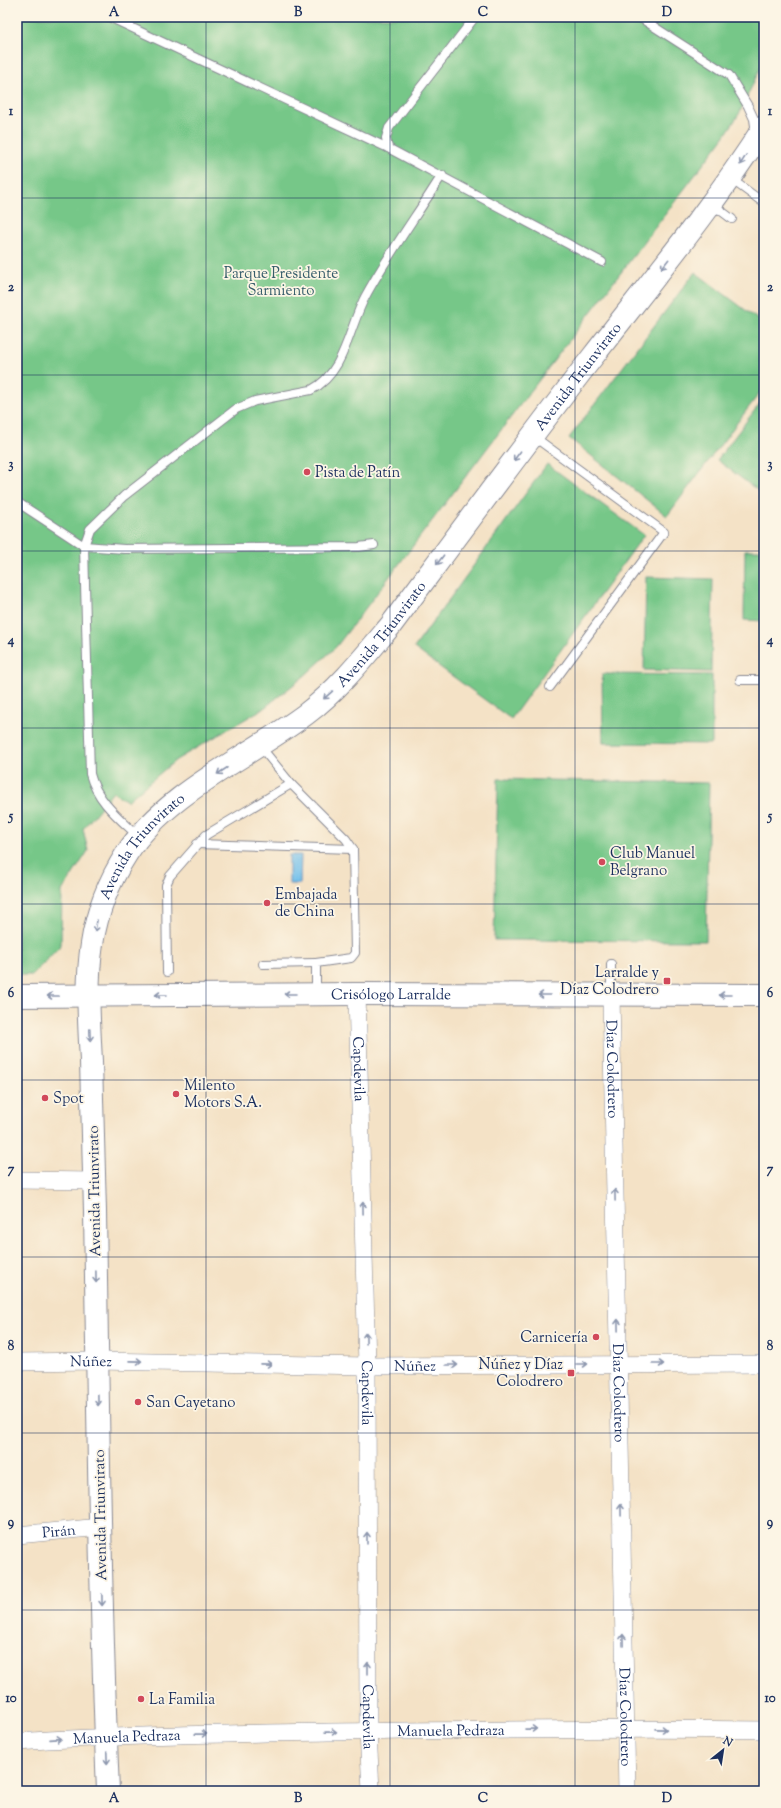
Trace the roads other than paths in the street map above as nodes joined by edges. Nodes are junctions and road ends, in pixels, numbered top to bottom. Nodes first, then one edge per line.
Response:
1 (109, 17) edge
2 (476, 17) edge
3 (640, 17) edge
4 (761, 132) edge
5 (388, 148) junction
6 (442, 175) junction
7 (730, 179) junction
8 (764, 203) edge
9 (712, 204) junction
10 (732, 219) dead end
11 (602, 262) dead end
12 (532, 436) junction
13 (17, 502) edge
14 (374, 545) dead end
15 (84, 546) junction
16 (740, 680) dead end
17 (764, 680) edge
18 (550, 687) dead end
19 (260, 746) junction
20 (291, 784) junction
21 (138, 836) junction
22 (197, 844) junction
23 (353, 849) junction
24 (316, 963) junction
25 (263, 964) dead end
26 (611, 964) dead end
27 (167, 972) dead end
28 (316, 994) junction
29 (358, 994) junction
30 (610, 995) junction
31 (764, 995) edge
32 (17, 996) edge
33 (88, 996) junction
34 (17, 1180) edge
35 (94, 1181) junction
36 (97, 1361) junction
37 (17, 1362) edge
38 (619, 1364) junction
39 (764, 1364) edge
40 (367, 1366) junction
41 (100, 1527) junction
42 (17, 1535) edge
43 (624, 1728) junction
44 (764, 1730) edge
45 (368, 1731) junction
46 (106, 1736) junction
47 (17, 1742) edge
48 (108, 1791) edge
49 (371, 1791) edge
50 (627, 1791) edge

1 - 5 lane
2 - 5 lane
3 - 4 lane
4 -> 7 main road, Avenida Triunvirato
5 - 6 lane
6 - 11 lane
6 - 15 lane
7 - 8 lane
7 - 9 main road, Avenida Triunvirato
9 - 10 lane
9 -> 12 main road, Avenida Triunvirato
12 - 18 lane
12 -> 19 main road, Avenida Triunvirato
13 - 15 lane
14 - 15 lane
15 - 21 lane
16 - 17 lane
19 - 20 lane
19 -> 21 main road, Avenida Triunvirato
20 - 22 lane
20 - 23 lane
21 -> 33 main road, Avenida Triunvirato
22 - 23 lane
22 - 27 lane
23 - 24 lane
24 - 25 lane
24 - 28 lane
26 - 30 lane
28 - 29 main road, Crisólogo Larralde
28 -> 33 main road, Crisólogo Larralde
30 -> 29 main road, Crisólogo Larralde
40 -> 29 street, Capdevila
31 -> 30 main road, Crisólogo Larralde
38 -> 30 street, Díaz Colodrero
33 -> 32 main road, Crisólogo Larralde
33 -> 35 main road, Avenida Triunvirato
34 - 35 street
35 -> 36 main road, Avenida Triunvirato
36 - 37 street, Núñez
36 -> 40 street, Núñez
36 -> 41 main road, Avenida Triunvirato
38 -> 39 street, Núñez
40 -> 38 street, Núñez
43 -> 38 street, Díaz Colodrero
45 -> 40 street, Capdevila
41 - 42 street, Pirán
41 -> 46 main road, Avenida Triunvirato
43 -> 44 street, Manuela Pedraza
45 -> 43 street, Manuela Pedraza
43 - 50 street, Díaz Colodrero
46 -> 45 street, Manuela Pedraza
45 - 49 street, Capdevila
47 -> 46 street, Manuela Pedraza
46 -> 48 main road, Avenida Triunvirato

